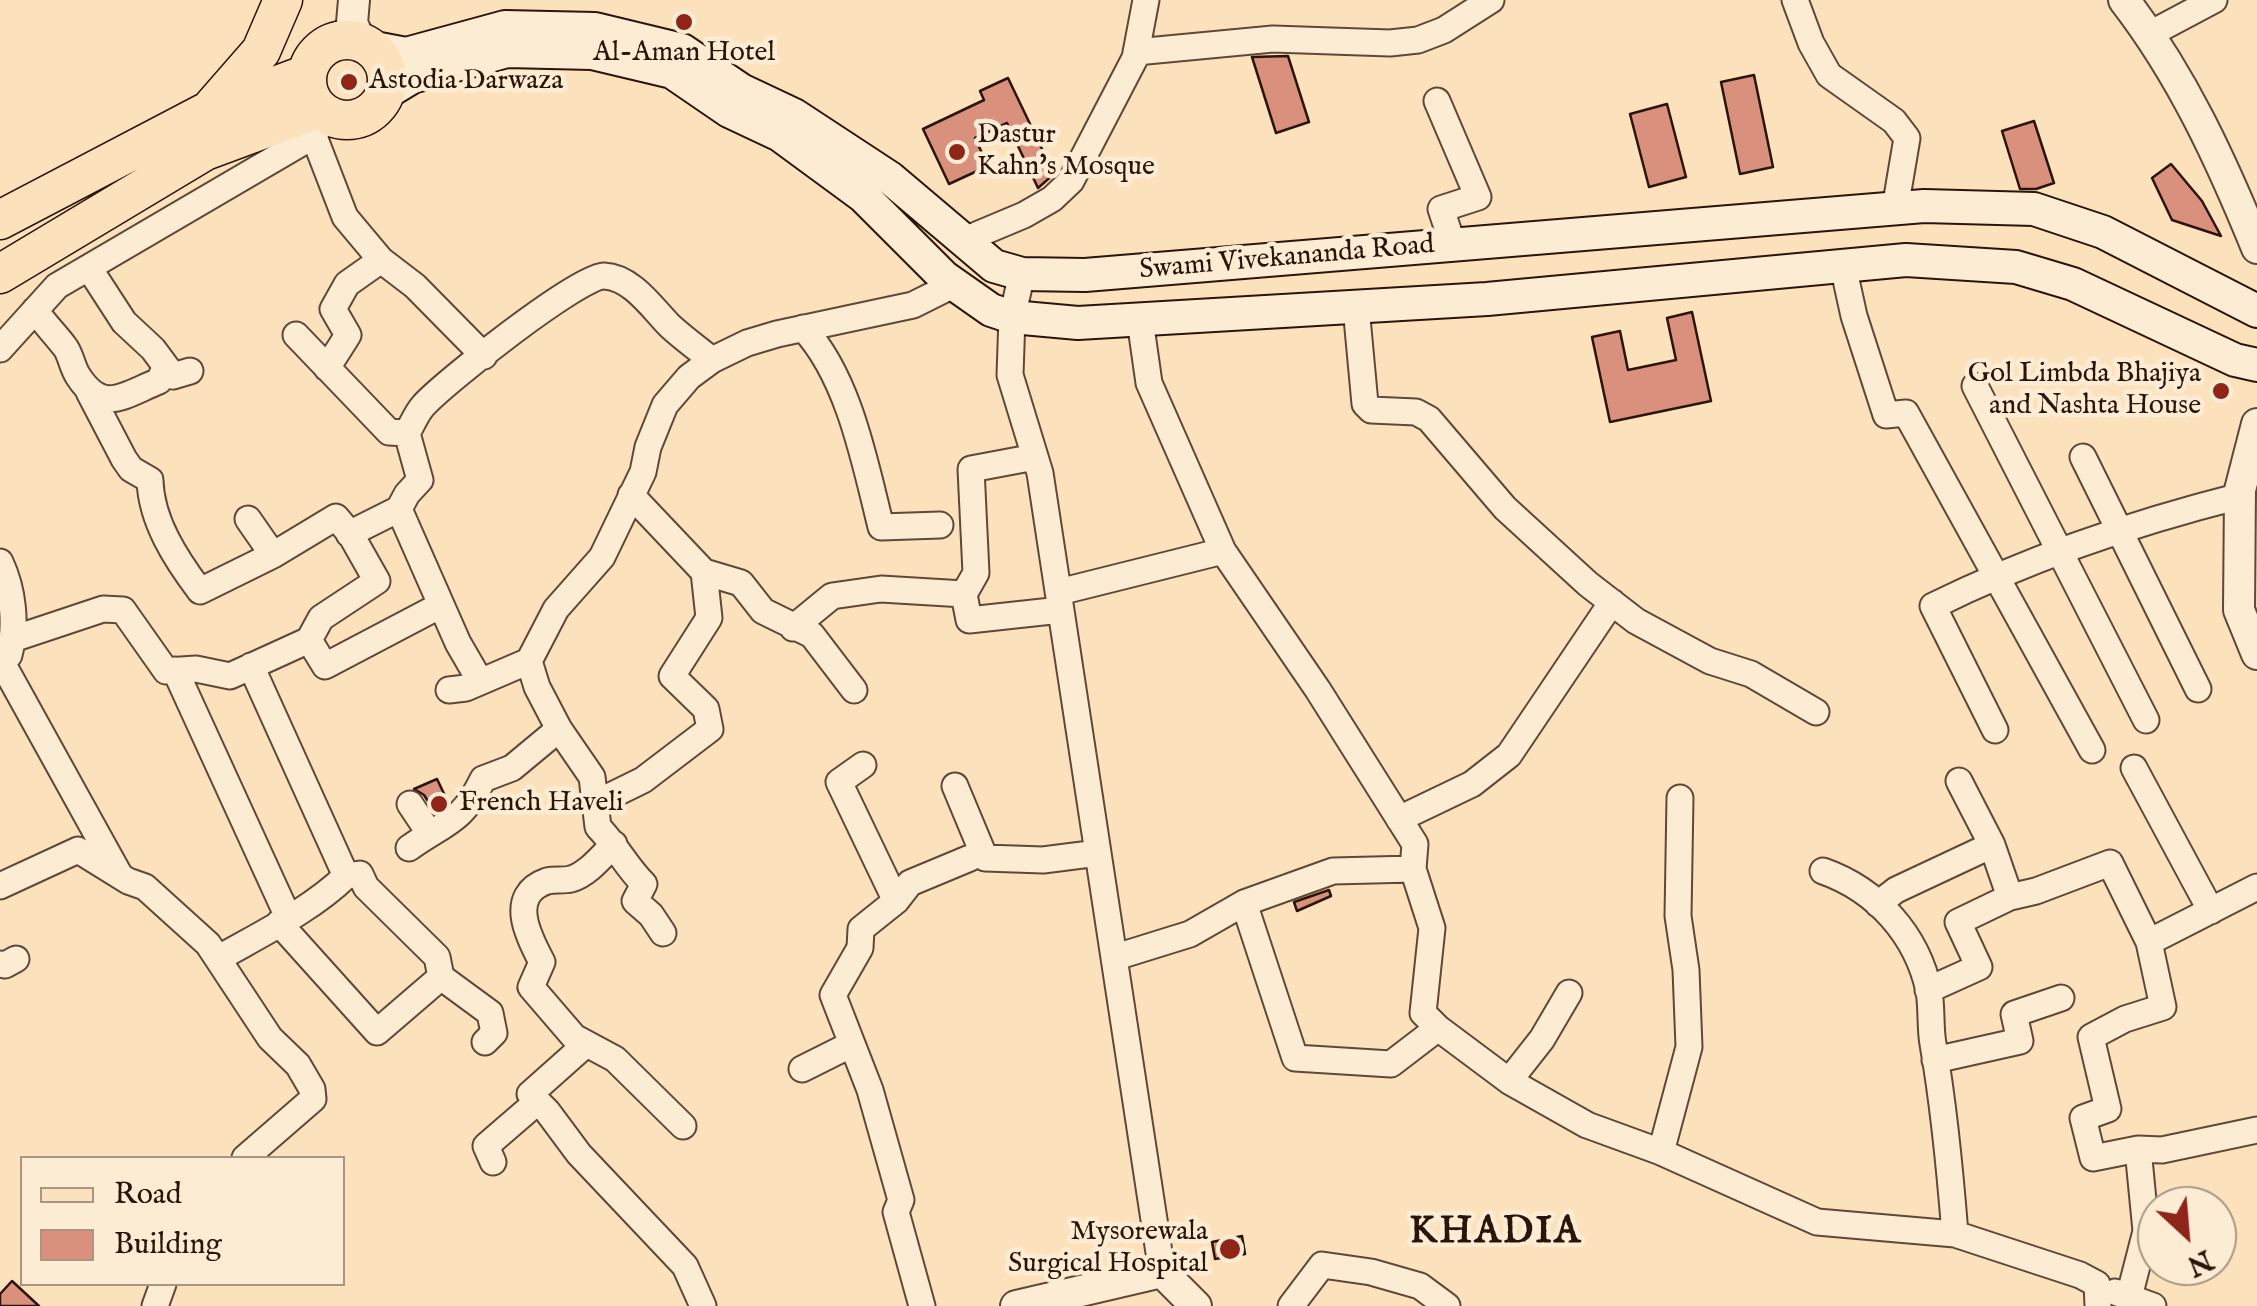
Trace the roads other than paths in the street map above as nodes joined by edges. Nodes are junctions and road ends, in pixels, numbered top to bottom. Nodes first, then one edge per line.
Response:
1 (284, 0) edge
2 (354, 0) edge
3 (1146, 0) edge
4 (1491, 0) edge
5 (1795, 0) edge
6 (2124, 0) edge
7 (2214, 0) edge
8 (2150, 34) junction
9 (365, 45) junction
10 (1136, 52) junction
11 (384, 94) junction
12 (316, 98) junction
13 (1438, 101) dead end
14 (208, 111) junction
15 (1895, 209) junction
16 (0, 220) edge
17 (962, 242) junction
18 (1453, 245) junction
19 (2257, 248) edge
20 (381, 260) junction
21 (1844, 266) junction
22 (89, 268) junction
23 (0, 274) edge
24 (1022, 274) junction
25 (955, 284) junction
26 (1356, 307) junction
27 (35, 310) junction
28 (2257, 311) edge
29 (1012, 317) junction
30 (1140, 320) junction
31 (803, 328) junction
32 (296, 335) dead end
33 (0, 349) edge
34 (484, 356) junction
35 (712, 360) junction
36 (2257, 365) edge
37 (327, 368) junction
38 (1975, 386) dead end
39 (89, 392) junction
40 (2257, 424) edge
41 (407, 433) junction
42 (2082, 456) dead end
43 (1035, 457) junction
44 (630, 496) junction
45 (2240, 496) junction
46 (399, 509) junction
47 (248, 519) dead end
48 (940, 525) dead end
49 (2118, 530) junction
50 (349, 534) junction
51 (1223, 551) junction
52 (2058, 551) junction
53 (273, 555) junction
54 (0, 562) edge
55 (704, 572) junction
56 (1995, 575) junction
57 (964, 594) junction
58 (1060, 601) junction
59 (1612, 602) junction
60 (442, 605) junction
61 (794, 628) junction
62 (14, 638) junction
63 (309, 640) junction
64 (2257, 654) edge
65 (530, 661) junction
66 (251, 666) junction
67 (176, 670) junction
68 (3, 672) edge
69 (480, 681) junction
70 (2198, 689) dead end
71 (449, 690) dead end
72 (854, 690) dead end
73 (1816, 712) dead end
74 (2146, 720) dead end
75 (559, 728) junction
76 (1995, 730) dead end
77 (2092, 750) dead end
78 (863, 764) dead end
79 (2134, 768) dead end
80 (1959, 781) dead end
81 (955, 786) dead end
82 (1680, 798) dead end
83 (410, 804) dead end
84 (594, 804) junction
85 (1399, 819) junction
86 (614, 844) junction
87 (1992, 845) junction
88 (1098, 853) junction
89 (970, 858) dead end
90 (1413, 869) junction
91 (1823, 871) dead end
92 (120, 876) junction
93 (346, 876) junction
94 (0, 886) edge
95 (2257, 887) edge
96 (2010, 897) junction
97 (896, 901) junction
98 (1244, 903) junction
99 (1878, 904) junction
100 (2211, 910) junction
101 (284, 920) junction
102 (662, 933) dead end
103 (2150, 942) junction
104 (1116, 957) junction
105 (218, 958) junction
106 (442, 977) junction
107 (1928, 990) junction
108 (1569, 994) dead end
109 (2061, 998) dead end
110 (1438, 1028) junction
111 (485, 1042) dead end
112 (852, 1044) junction
113 (585, 1045) junction
114 (1935, 1060) junction
115 (802, 1068) dead end
116 (1509, 1081) junction
117 (537, 1102) junction
118 (684, 1126) dead end
119 (2257, 1130) edge
120 (2138, 1149) junction
121 (1661, 1152) junction
122 (247, 1156) edge
123 (493, 1162) dead end
124 (1955, 1234) junction
125 (1162, 1272) junction
126 (2098, 1295) edge
127 (2141, 1302) edge
128 (703, 1306) edge
129 (922, 1306) edge
130 (1016, 1306) edge
131 (1196, 1306) edge
132 (1291, 1306) edge
133 (1447, 1306) edge

1 - 12 main road
1 - 14 main road
2 - 9 street
3 - 10 street
4 - 10 street
5 - 15 street
6 - 8 street
7 - 8 street
8 - 19 street
9 - 11 main road
9 - 12 main road
9 - 17 main road, Swami Vivekananda Road
10 - 17 street
11 - 12 main road
11 - 25 main road
12 - 14 main road
12 - 20 street
12 - 22 street
12 - 23 main road
13 - 18 street
14 - 16 main road
15 - 18 main road, Swami Vivekananda Road
15 - 28 main road, Swami Vivekananda Road
17 - 24 main road, Swami Vivekananda Road
18 - 24 main road, Swami Vivekananda Road
20 - 34 street
20 - 37 street
21 - 26 main road
21 - 36 main road
21 - 56 street
22 - 27 street
22 - 39 street
24 - 29 street
25 - 29 main road
25 - 31 street
26 - 30 main road
26 - 59 street
27 - 33 street
27 - 39 street
29 - 30 main road
29 - 43 street
30 - 51 street
31 - 35 street
31 - 48 street
32 - 37 street
34 - 35 street
34 - 41 street
35 - 44 street
37 - 41 street
38 - 52 street
39 - 53 street
40 - 45 street
41 - 46 street
42 - 49 street
43 - 57 street
43 - 58 street
44 - 55 street
44 - 65 street
45 - 49 street
45 - 64 street
46 - 50 street
46 - 60 street
47 - 53 street
49 - 52 street
49 - 70 street
50 - 53 street
50 - 63 street
51 - 58 street
51 - 85 street
52 - 56 street
52 - 74 street
54 - 62 street
55 - 61 street
55 - 84 street
56 - 76 street
56 - 77 street
57 - 58 street
57 - 61 street
58 - 88 street
59 - 73 street
59 - 85 street
60 - 63 street
60 - 69 street
61 - 72 street
62 - 67 street
62 - 68 street
63 - 66 street
65 - 69 street
65 - 75 street
66 - 67 street
66 - 93 street
67 - 101 street
68 - 92 street
69 - 71 street
75 - 83 street
75 - 84 street
78 - 97 street
79 - 100 street
80 - 87 street
81 - 88 street
82 - 121 street
84 - 86 street
85 - 90 street
86 - 102 street
86 - 113 street
87 - 96 street
87 - 99 street
88 - 104 street
89 - 97 street
90 - 98 street
90 - 110 street
91 - 99 street
92 - 94 street
92 - 105 street
93 - 101 street
93 - 106 street
95 - 100 street
96 - 103 street
96 - 107 street
97 - 112 street
98 - 104 street
98 - 110 street
99 - 107 street
100 - 103 street
101 - 105 street
101 - 106 street
103 - 120 street
104 - 125 street
105 - 122 street
106 - 111 street
107 - 114 street
108 - 116 street
109 - 114 street
110 - 116 street
112 - 115 street
112 - 129 street
113 - 117 street
113 - 118 street
114 - 124 street
116 - 121 street
117 - 123 street
117 - 128 street
119 - 120 street
120 - 127 street
121 - 124 street
124 - 126 street
125 - 130 street
125 - 131 street
126 - 127 street
132 - 133 street

